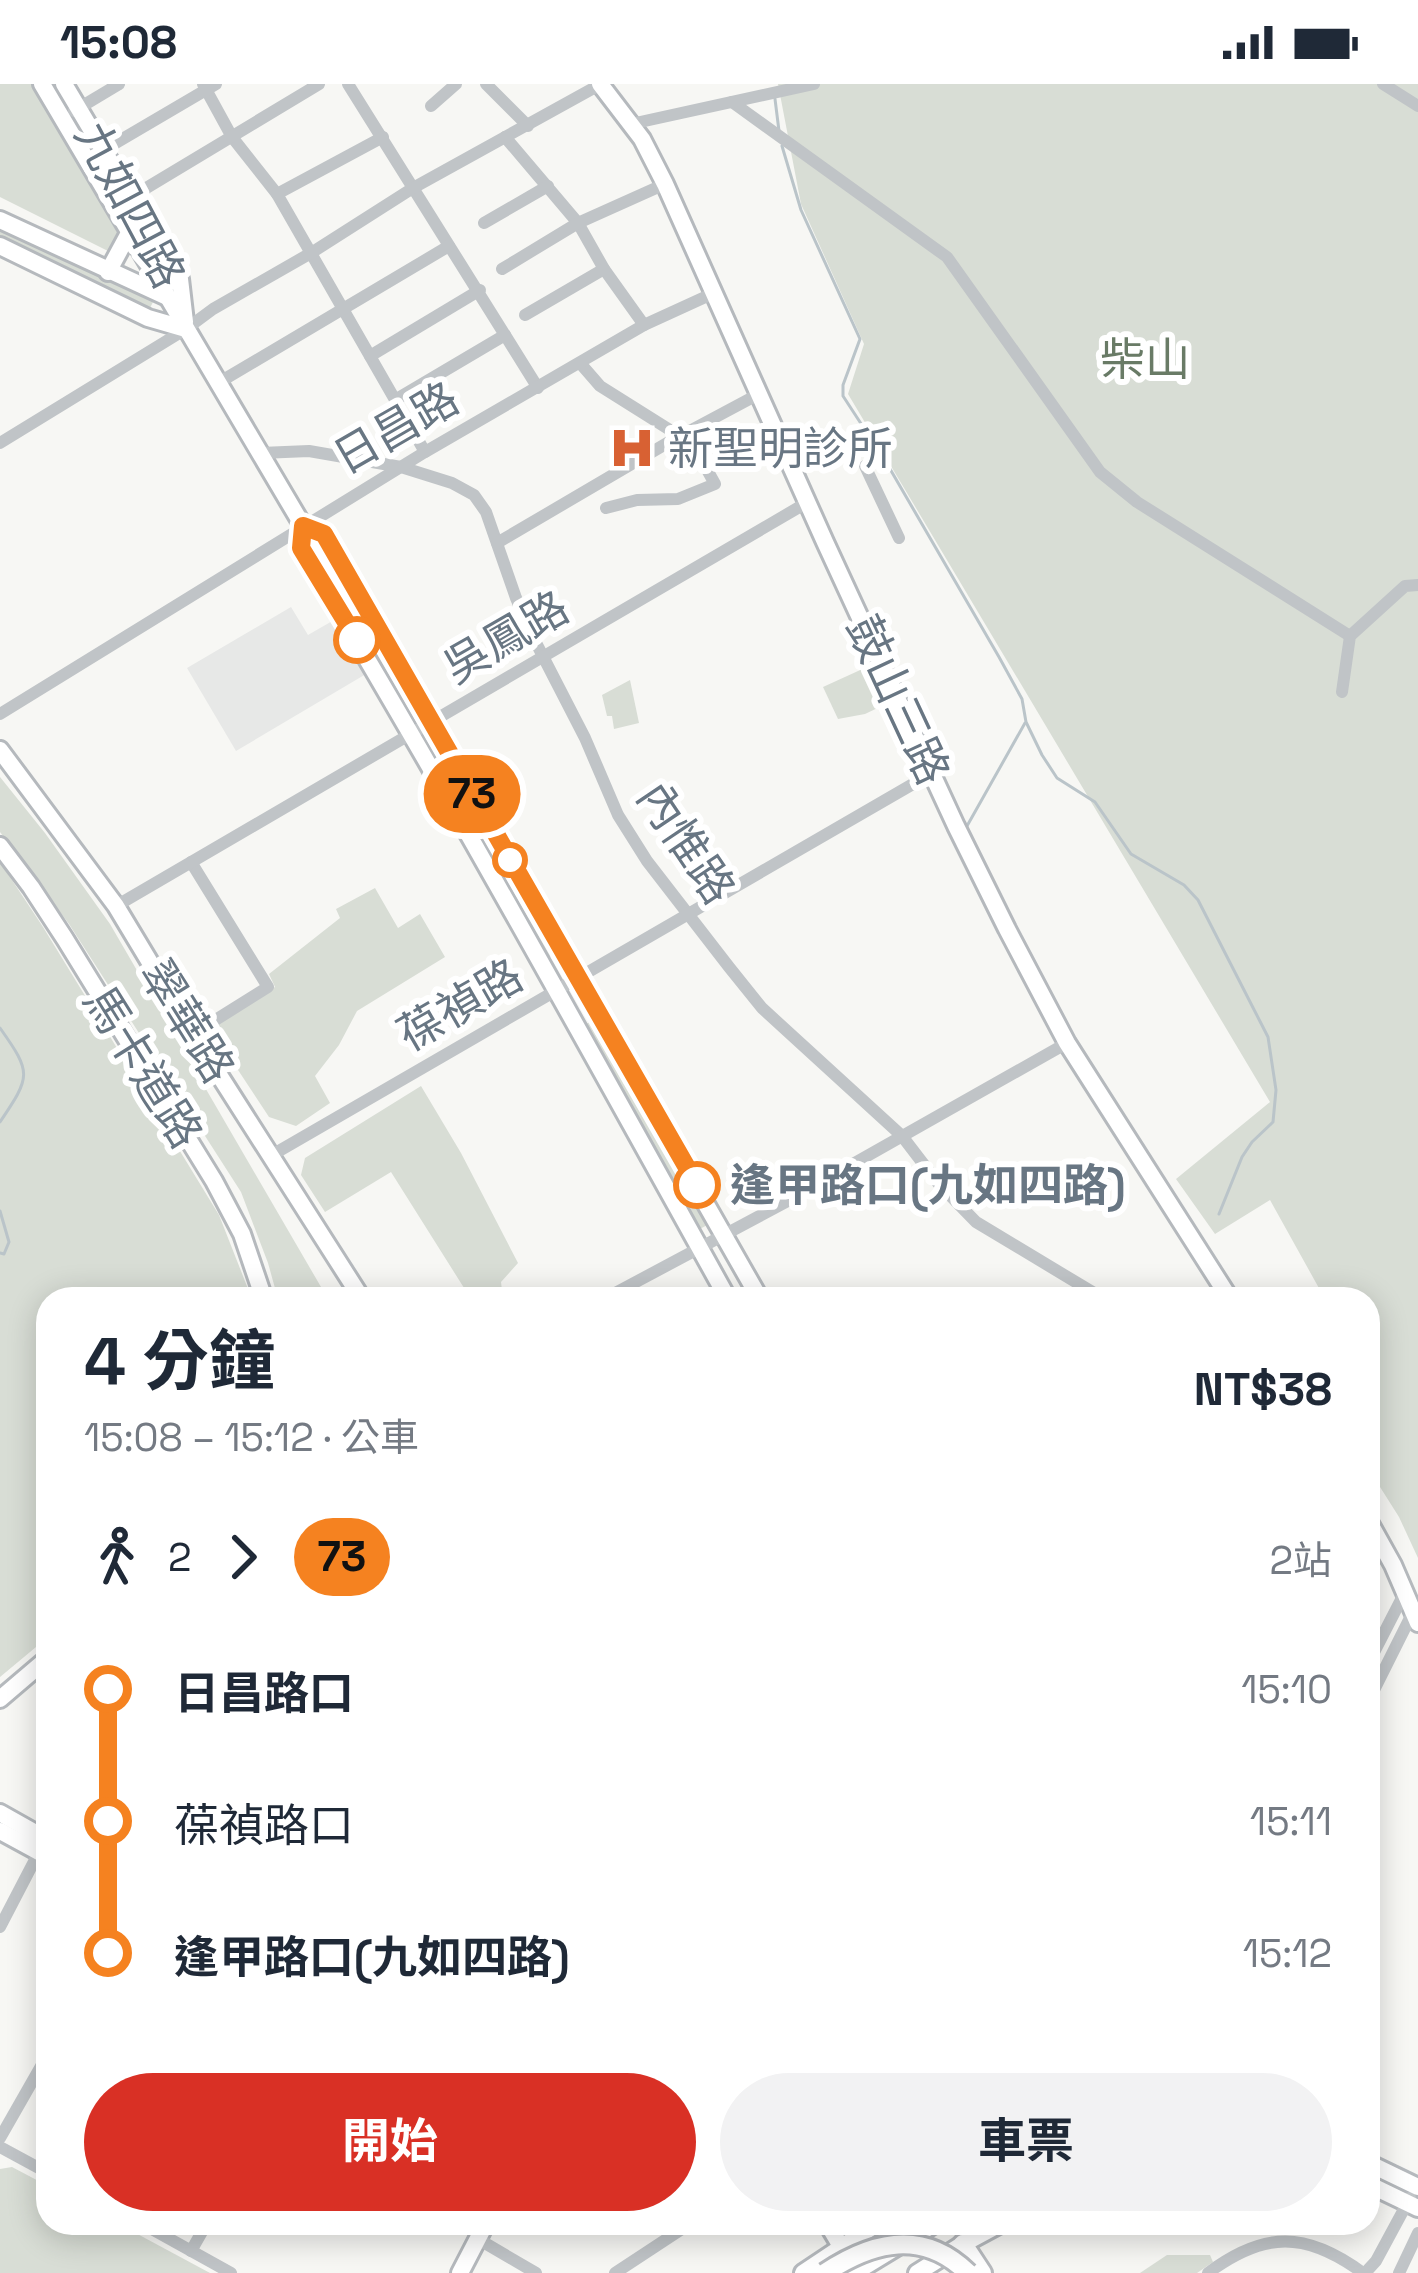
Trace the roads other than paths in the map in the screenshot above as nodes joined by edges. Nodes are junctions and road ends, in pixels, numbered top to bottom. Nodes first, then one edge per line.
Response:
1 (42, 84) edge
2 (64, 84) edge
3 (119, 84) edge
4 (320, 84) edge
5 (348, 84) edge
6 (456, 84) edge
7 (486, 84) edge
8 (600, 84) edge
9 (814, 84) edge
10 (1383, 84) edge
11 (208, 86) edge
12 (732, 102) junction
13 (431, 106) dead end
14 (1418, 106) edge
15 (70, 114) junction
16 (632, 124) junction
17 (528, 126) junction
18 (232, 137) junction
19 (383, 137) junction
20 (505, 137) junction
21 (102, 152) junction
22 (665, 184) junction
23 (548, 186) junction
24 (413, 188) junction
25 (278, 194) junction
26 (130, 198) junction
27 (113, 208) junction
28 (0, 220) edge
29 (484, 223) dead end
30 (578, 223) junction
31 (128, 233) junction
32 (0, 245) edge
33 (449, 247) junction
34 (311, 253) junction
35 (502, 268) dead end
36 (604, 269) junction
37 (108, 272) junction
38 (480, 290) junction
39 (714, 293) junction
40 (166, 296) junction
41 (342, 308) junction
42 (525, 315) dead end
43 (644, 325) junction
44 (186, 329) junction
45 (505, 334) junction
46 (370, 356) junction
47 (580, 363) junction
48 (218, 383) junction
49 (538, 388) junction
50 (757, 395) junction
51 (395, 400) junction
52 (697, 429) junction
53 (677, 438) junction
54 (0, 443) edge
55 (425, 452) junction
56 (261, 453) junction
57 (865, 466) dead end
58 (401, 467) junction
59 (808, 502) junction
60 (607, 508) dead end
61 (303, 526) junction
62 (899, 538) dead end
63 (497, 543) junction
64 (1418, 585) edge
65 (1350, 636) junction
66 (543, 656) junction
67 (1342, 692) dead end
68 (0, 714) edge
69 (430, 722) junction
70 (411, 734) junction
71 (0, 750) edge
72 (932, 773) junction
73 (0, 847) edge
74 (191, 862) junction
75 (116, 906) junction
76 (688, 914) junction
77 (578, 979) junction
78 (558, 989) junction
79 (193, 1034) junction
80 (1067, 1043) junction
81 (902, 1136) junction
82 (272, 1155) junction
83 (725, 1235) junction
84 (699, 1247) junction
85 (260, 1287) edge
86 (354, 1287) edge
87 (626, 1287) edge
88 (721, 1287) edge
89 (753, 1287) edge
90 (1084, 1287) edge
91 (1223, 1287) edge
92 (1380, 1543) edge
93 (1405, 1592) junction
94 (1416, 1617) edge
95 (1380, 1641) edge
96 (36, 1668) edge
97 (1380, 1681) edge
98 (0, 1700) edge
99 (0, 1813) edge
100 (0, 1831) edge
101 (36, 1835) edge
102 (36, 1839) edge
103 (36, 1858) edge
104 (0, 1928) edge
105 (36, 2076) edge
106 (0, 2143) edge
107 (36, 2166) edge
108 (1380, 2171) edge
109 (1380, 2187) edge
110 (1415, 2196) edge
111 (1418, 2234) edge
112 (162, 2235) edge
113 (200, 2235) edge
114 (480, 2235) edge
115 (487, 2235) edge
116 (674, 2235) edge
117 (834, 2235) edge
118 (861, 2235) edge
119 (924, 2235) edge
120 (940, 2235) edge
121 (950, 2235) edge
122 (980, 2235) edge
123 (962, 2244) junction
124 (842, 2248) junction
125 (191, 2251) junction
126 (945, 2265) edge
127 (231, 2273) edge
128 (460, 2273) edge
129 (536, 2273) edge
130 (616, 2273) edge
131 (802, 2273) edge
132 (825, 2273) edge
133 (861, 2273) edge
134 (917, 2273) edge
135 (968, 2273) edge
136 (982, 2273) edge
137 (1208, 2273) edge
138 (1364, 2273) edge
139 (1399, 2273) edge

1 - 15 street, 九如四路
2 - 15 street, 九如四路
3 - 15 street
4 - 18 street
5 - 19 street
6 - 13 street
7 - 17 street
8 - 16 street, 鼓山三路
8 - 17 street
9 - 12 street
10 - 14 street
11 - 18 street
11 - 21 street
12 - 16 street
12 - 65 street
15 - 21 street, 九如四路
15 - 27 street, 九如四路
16 - 22 street, 鼓山三路
17 - 20 street
18 - 25 street
18 - 26 street
19 - 24 street
19 - 25 street
20 - 23 street
20 - 24 street
21 - 26 street, 九如四路
22 - 30 street
22 - 39 street, 鼓山三路
23 - 29 street
23 - 30 street
24 - 33 street
24 - 34 street
25 - 34 street
26 - 27 street
26 - 44 street, 九如四路
27 - 31 street, 九如四路
28 - 37 street, 九如四路
30 - 35 street
30 - 36 street
31 - 37 street, 九如四路
31 - 40 street, 九如四路
32 - 44 street, 九如四路
33 - 38 street
33 - 41 street
34 - 41 street
34 - 44 street
36 - 42 street
36 - 43 street
37 - 40 street, 九如四路
38 - 45 street
38 - 46 street
39 - 43 street, 日昌路
39 - 50 street, 鼓山三路
40 - 44 street, 九如四路
41 - 46 street
41 - 48 street
43 - 47 street, 日昌路
44 - 48 street, 九如四路
44 - 54 street
45 - 49 street
45 - 51 street
46 - 51 street
47 - 49 street, 日昌路
47 - 53 street
48 - 56 street, 九如四路
49 - 55 street, 日昌路
50 - 52 street
50 - 59 street, 鼓山三路
51 - 55 street
52 - 53 street
52 - 60 street
53 - 63 street
55 - 58 street, 日昌路
56 - 58 street, 內惟路
56 - 61 street, 九如四路
57 - 62 street
58 - 61 street, 日昌路
58 - 63 street, 內惟路
59 - 66 street, 吳鳳路
59 - 72 street, 鼓山三路
61 - 68 street, 日昌路
61 - 69 street, 九如四路
61 - 70 street, 九如四路
63 - 66 street, 內惟路
64 - 65 street
65 - 67 street
66 - 69 street, 吳鳳路
66 - 76 street, 內惟路
69 - 70 street, 吳鳳路
69 - 77 street, 九如四路
70 - 74 street, 吳鳳路
70 - 78 street, 九如四路
71 - 75 street, 翠華路
72 - 76 street, 葆禎路
72 - 80 street, 鼓山三路
73 - 85 street, 馬卡道路
74 - 75 street, 吳鳳路
74 - 79 street
75 - 79 street, 翠華路
76 - 77 street, 葆禎路
76 - 81 street, 內惟路
77 - 78 street, 葆禎路
77 - 83 street, 九如四路
78 - 82 street, 葆禎路
78 - 84 street, 九如四路
79 - 82 street, 翠華路
80 - 81 street
80 - 91 street, 鼓山三路
81 - 83 street
81 - 90 street, 內惟路
82 - 86 street, 翠華路
83 - 84 street
83 - 89 street, 九如四路
84 - 87 street
84 - 88 street, 九如四路
92 - 93 street
93 - 94 street
93 - 95 street
94 - 97 street
96 - 98 street
99 - 101 street
100 - 102 street
103 - 104 street
105 - 106 street
106 - 107 street
108 - 110 street
109 - 110 street
110 - 138 street
111 - 139 street
112 - 125 street
113 - 125 street
114 - 128 street
115 - 129 street
116 - 130 street
117 - 124 street
118 - 124 street
119 - 133 street
120 - 126 street
121 - 123 street
122 - 123 street
123 - 126 street
123 - 136 main road
124 - 131 street
124 - 133 street
125 - 127 street
126 - 134 street
132 - 135 main road, bridge
137 - 138 street

